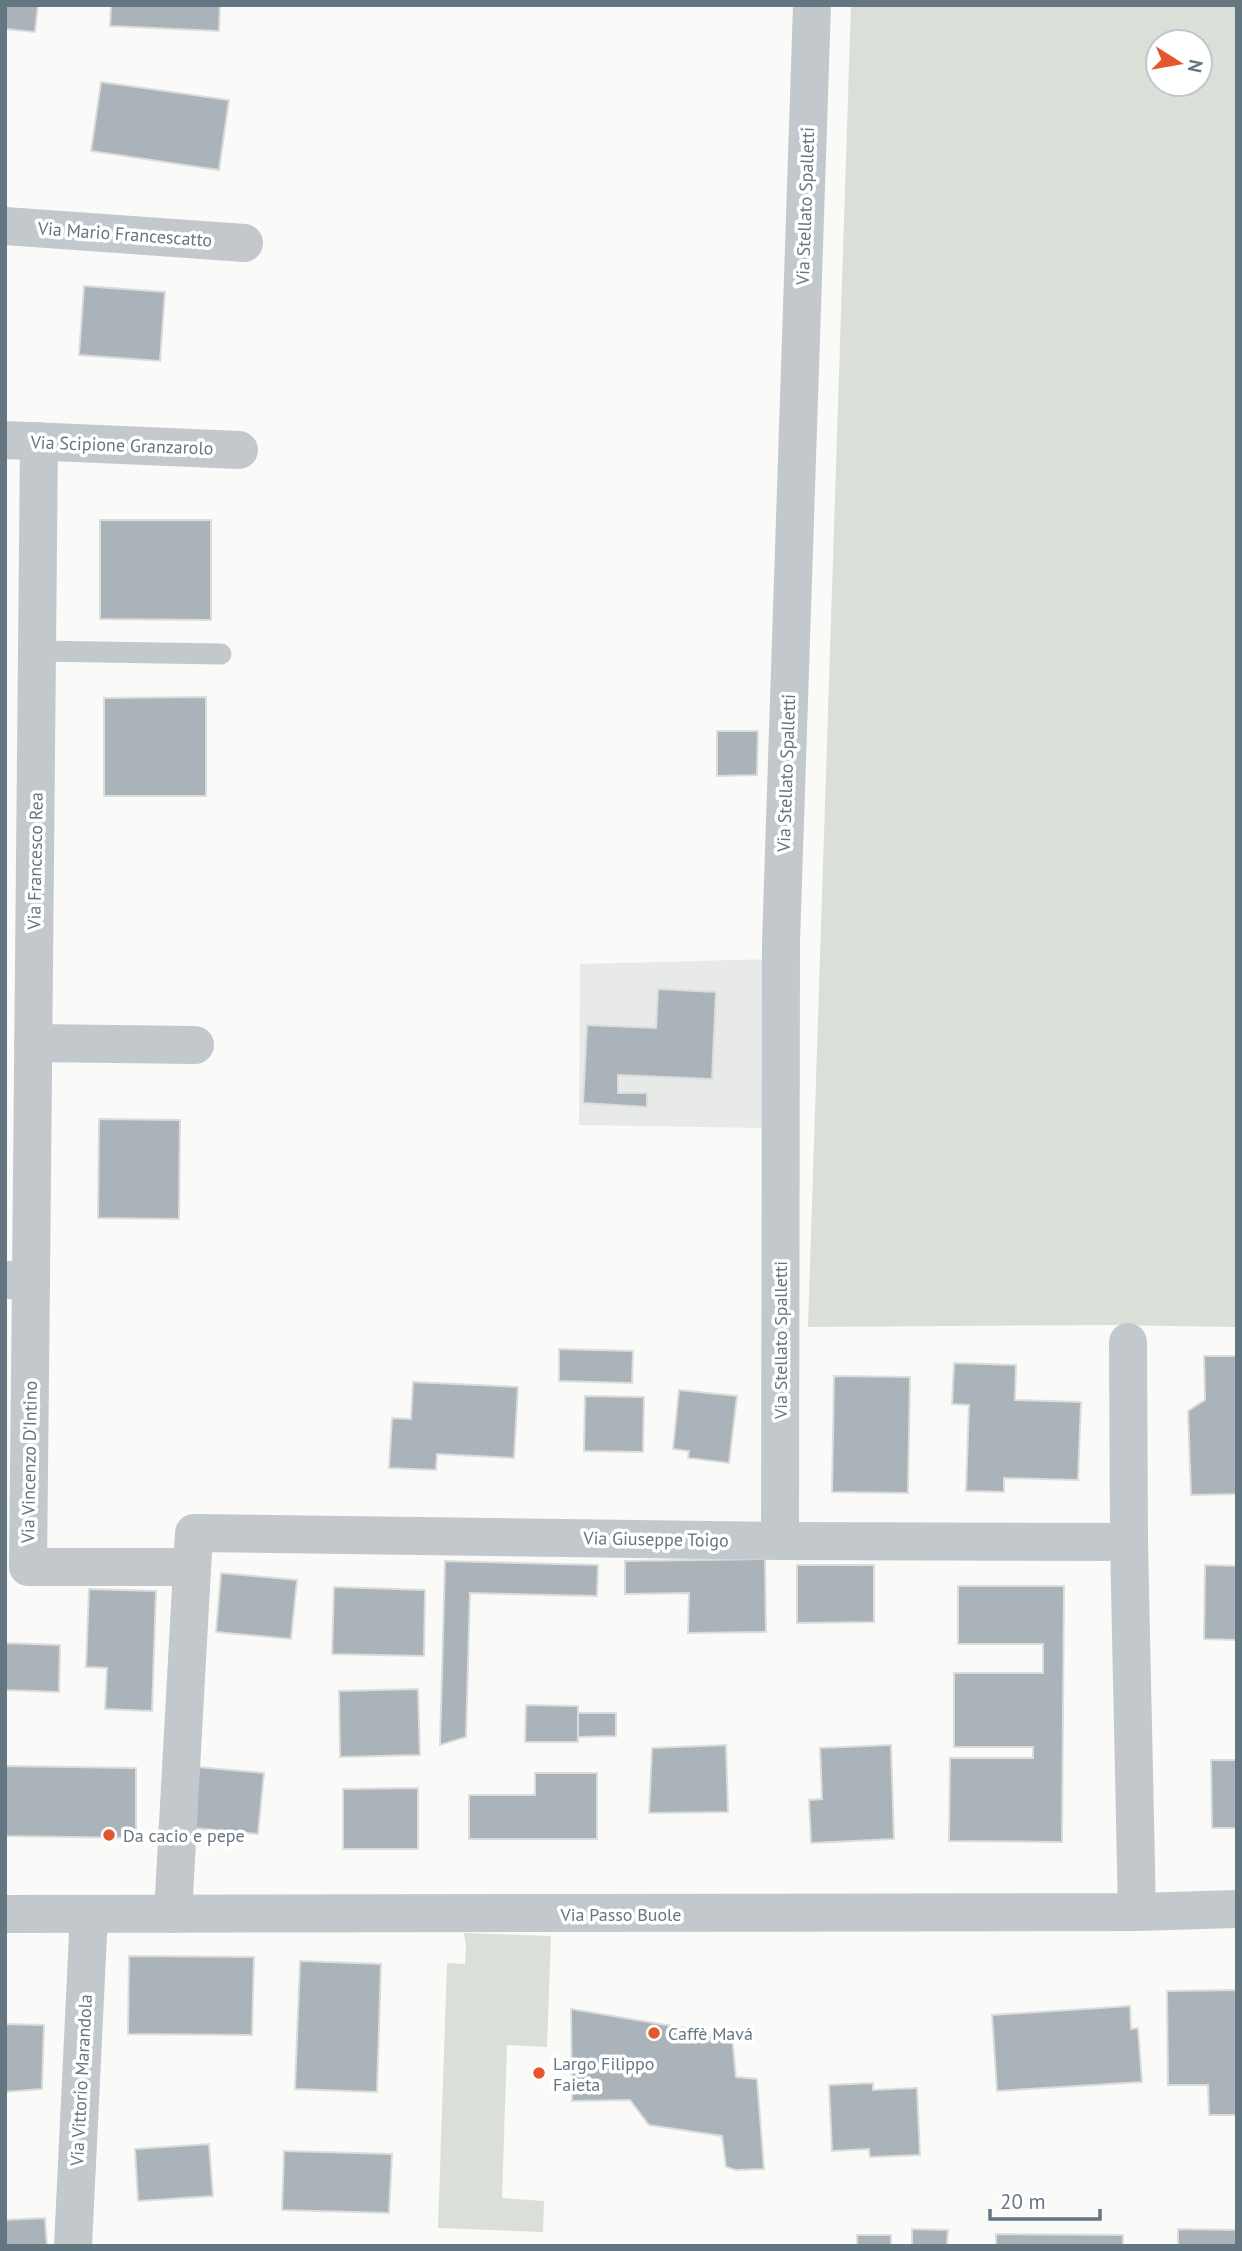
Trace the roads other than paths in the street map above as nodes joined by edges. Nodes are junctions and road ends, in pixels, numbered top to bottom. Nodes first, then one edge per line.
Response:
1 (812, 5) edge
2 (5, 226) edge
3 (244, 243) dead end
4 (22, 441) edge
5 (239, 450) dead end
6 (37, 651) junction
7 (221, 654) dead end
8 (33, 1043) junction
9 (195, 1045) dead end
10 (18, 1280) edge
11 (1128, 1342) dead end
12 (780, 1541) junction
13 (1129, 1542) junction
14 (173, 1567) dead end
15 (1237, 1909) edge
16 (1137, 1912) junction
17 (5, 1914) edge
18 (89, 1914) junction
19 (173, 1914) junction
20 (73, 2246) edge

1 - 12 street, Via Stellato Spalletti
2 - 3 street, Via Mario Francescatto
4 - 5 street, Via Scipione Granzarolo
4 - 6 street, Via Francesco Rea
6 - 7 lane
6 - 8 street, Via Francesco Rea
8 - 9 street
8 - 10 street, Via Francesco Rea
10 - 14 street, Via Vincenzo D'Intino
11 - 13 street
12 - 13 street, Via Giuseppe Toigo
12 - 19 street, Via Giuseppe Toigo
13 - 16 street
15 - 16 street, Via Passo Buole
16 - 19 street, Via Passo Buole
17 - 18 street, Via Passo Buole
18 - 19 street, Via Passo Buole
18 - 20 street, Via Vittorio Marandola

